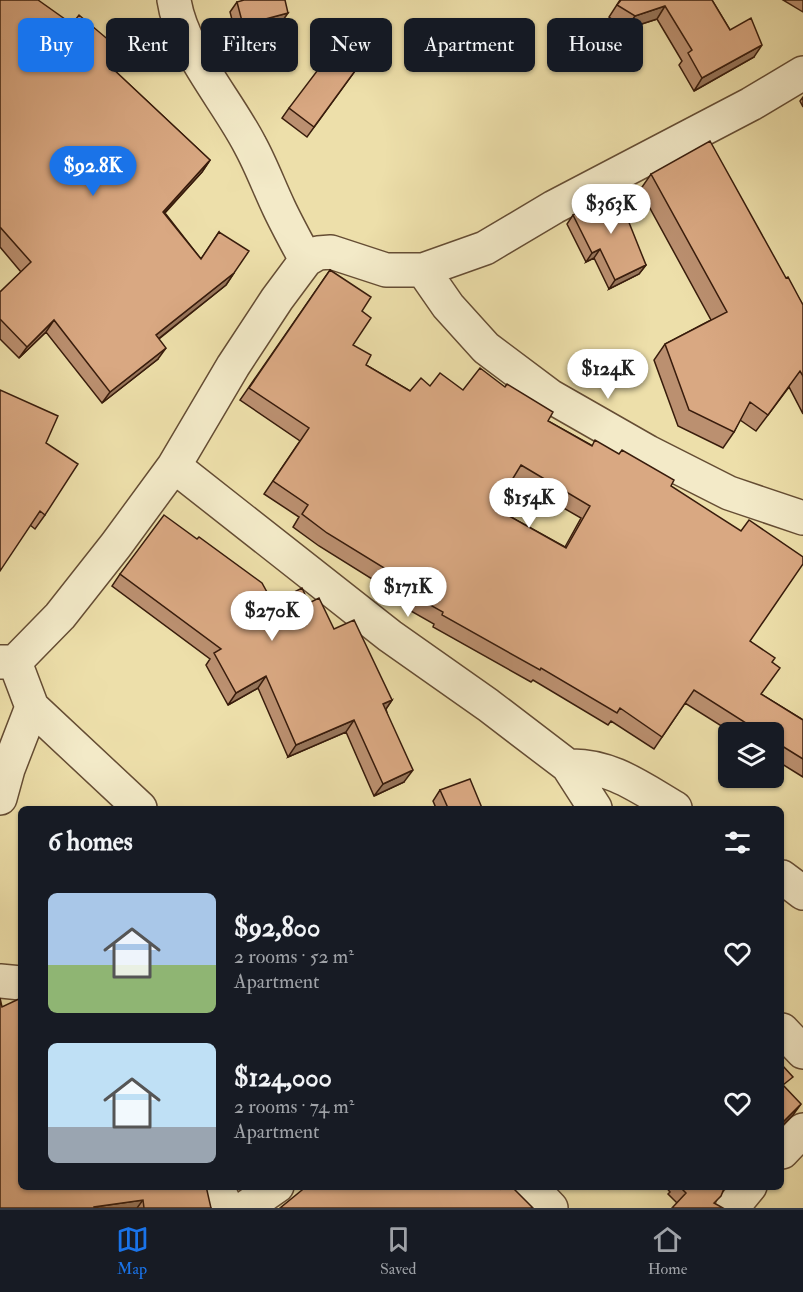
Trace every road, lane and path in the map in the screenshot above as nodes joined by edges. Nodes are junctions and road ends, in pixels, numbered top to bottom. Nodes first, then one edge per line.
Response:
1 (174, 0) edge
2 (803, 73) edge
3 (306, 260) junction
4 (423, 270) junction
5 (174, 466) junction
6 (803, 518) edge
7 (7, 662) edge
8 (32, 707) junction
9 (568, 766) junction
10 (0, 798) edge
11 (138, 806) edge
12 (594, 806) edge
13 (672, 806) edge
14 (784, 879) edge
15 (803, 893) edge
16 (0, 981) edge
17 (18, 983) edge
18 (784, 1032) edge
19 (803, 1052) edge
20 (803, 1130) edge
21 (784, 1150) edge
22 (218, 1190) edge
23 (271, 1190) edge
24 (534, 1190) edge
25 (747, 1190) edge
26 (227, 1208) edge
27 (245, 1208) edge
28 (551, 1208) edge
29 (732, 1208) edge

1 - 3 street
2 - 4 street
3 - 4 street
3 - 5 street
4 - 6 street
5 - 7 street
5 - 9 street
7 - 8 street
8 - 10 street
8 - 11 street
9 - 12 street
9 - 13 street
14 - 15 street
16 - 17 street
18 - 19 street
20 - 21 street
22 - 26 street
23 - 27 street
24 - 28 street
25 - 29 street

